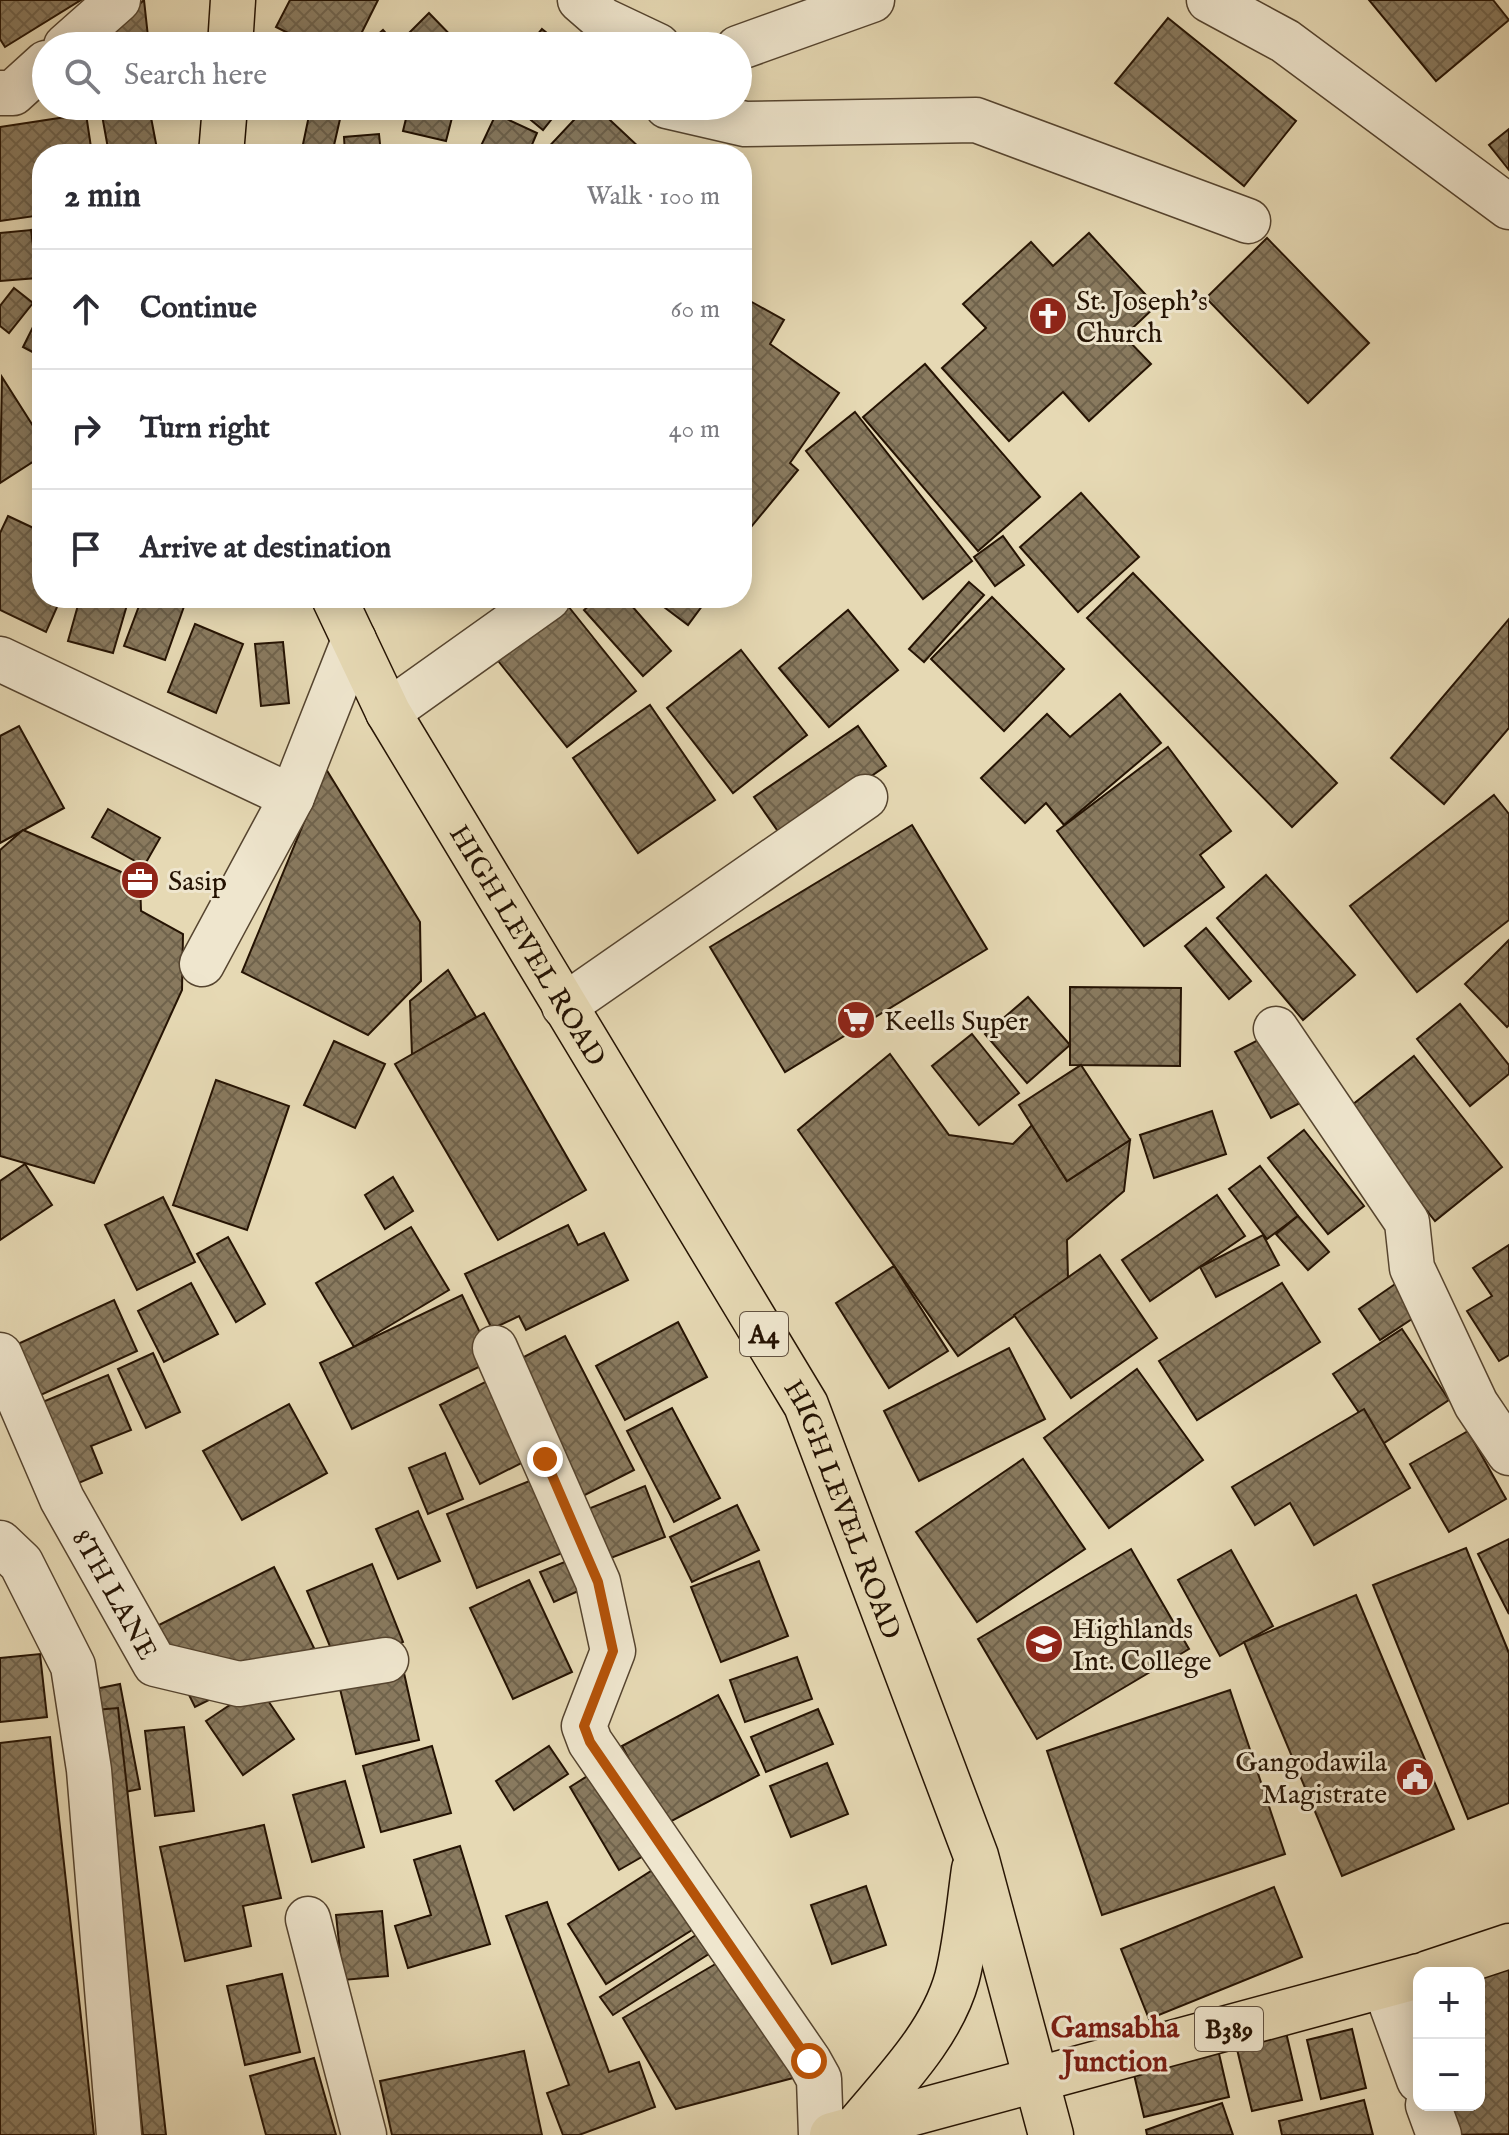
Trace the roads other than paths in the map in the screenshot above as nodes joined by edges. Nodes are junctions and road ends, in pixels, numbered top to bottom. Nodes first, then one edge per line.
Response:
1 (118, 0) edge
2 (233, 0) edge
3 (872, 0) edge
4 (1209, 0) edge
5 (600, 22) edge
6 (82, 32) edge
7 (231, 32) edge
8 (624, 32) edge
9 (752, 43) edge
10 (32, 76) edge
11 (0, 93) edge
12 (224, 120) edge
13 (728, 120) edge
14 (222, 144) edge
15 (1509, 207) edge
16 (1248, 221) dead end
17 (339, 608) edge
18 (534, 608) edge
19 (354, 640) junction
20 (0, 659) edge
21 (388, 712) junction
22 (292, 797) junction
23 (865, 797) dead end
24 (202, 964) dead end
25 (564, 1006) junction
26 (1276, 1029) dead end
27 (495, 1348) dead end
28 (0, 1355) edge
29 (1509, 1453) edge
30 (0, 1543) edge
31 (386, 1660) dead end
32 (976, 1856) junction
33 (308, 1919) dead end
34 (1509, 1946) edge
35 (1446, 1967) edge
36 (1402, 1982) edge
37 (1413, 2045) edge
38 (1039, 2081) junction
39 (1430, 2111) edge
40 (845, 2134) edge
41 (119, 2135) edge
42 (364, 2135) edge
43 (1051, 2135) edge
44 (1439, 2135) edge

1 - 6 street
2 - 7 main road
3 - 9 street
4 - 15 street
5 - 8 street
10 - 11 street
12 - 14 main road
13 - 16 street
17 - 19 main road, HIGH LEVEL ROAD / A4
18 - 21 street
19 - 21 main road, HIGH LEVEL ROAD / A4
19 - 22 street
20 - 22 street
21 - 25 main road, HIGH LEVEL ROAD / A4
22 - 24 street
23 - 25 street
25 - 32 main road, HIGH LEVEL ROAD / A4
26 - 29 street
27 - 40 street
28 - 31 street, 8TH LANE
30 - 41 street
32 - 38 main road, HIGH LEVEL ROAD / A4
32 - 40 main road
33 - 42 street
34 - 35 main road
36 - 37 street
36 - 38 main road, B389
38 - 40 main road, B389
38 - 43 main road, HIGH LEVEL ROAD / A4
39 - 44 street

